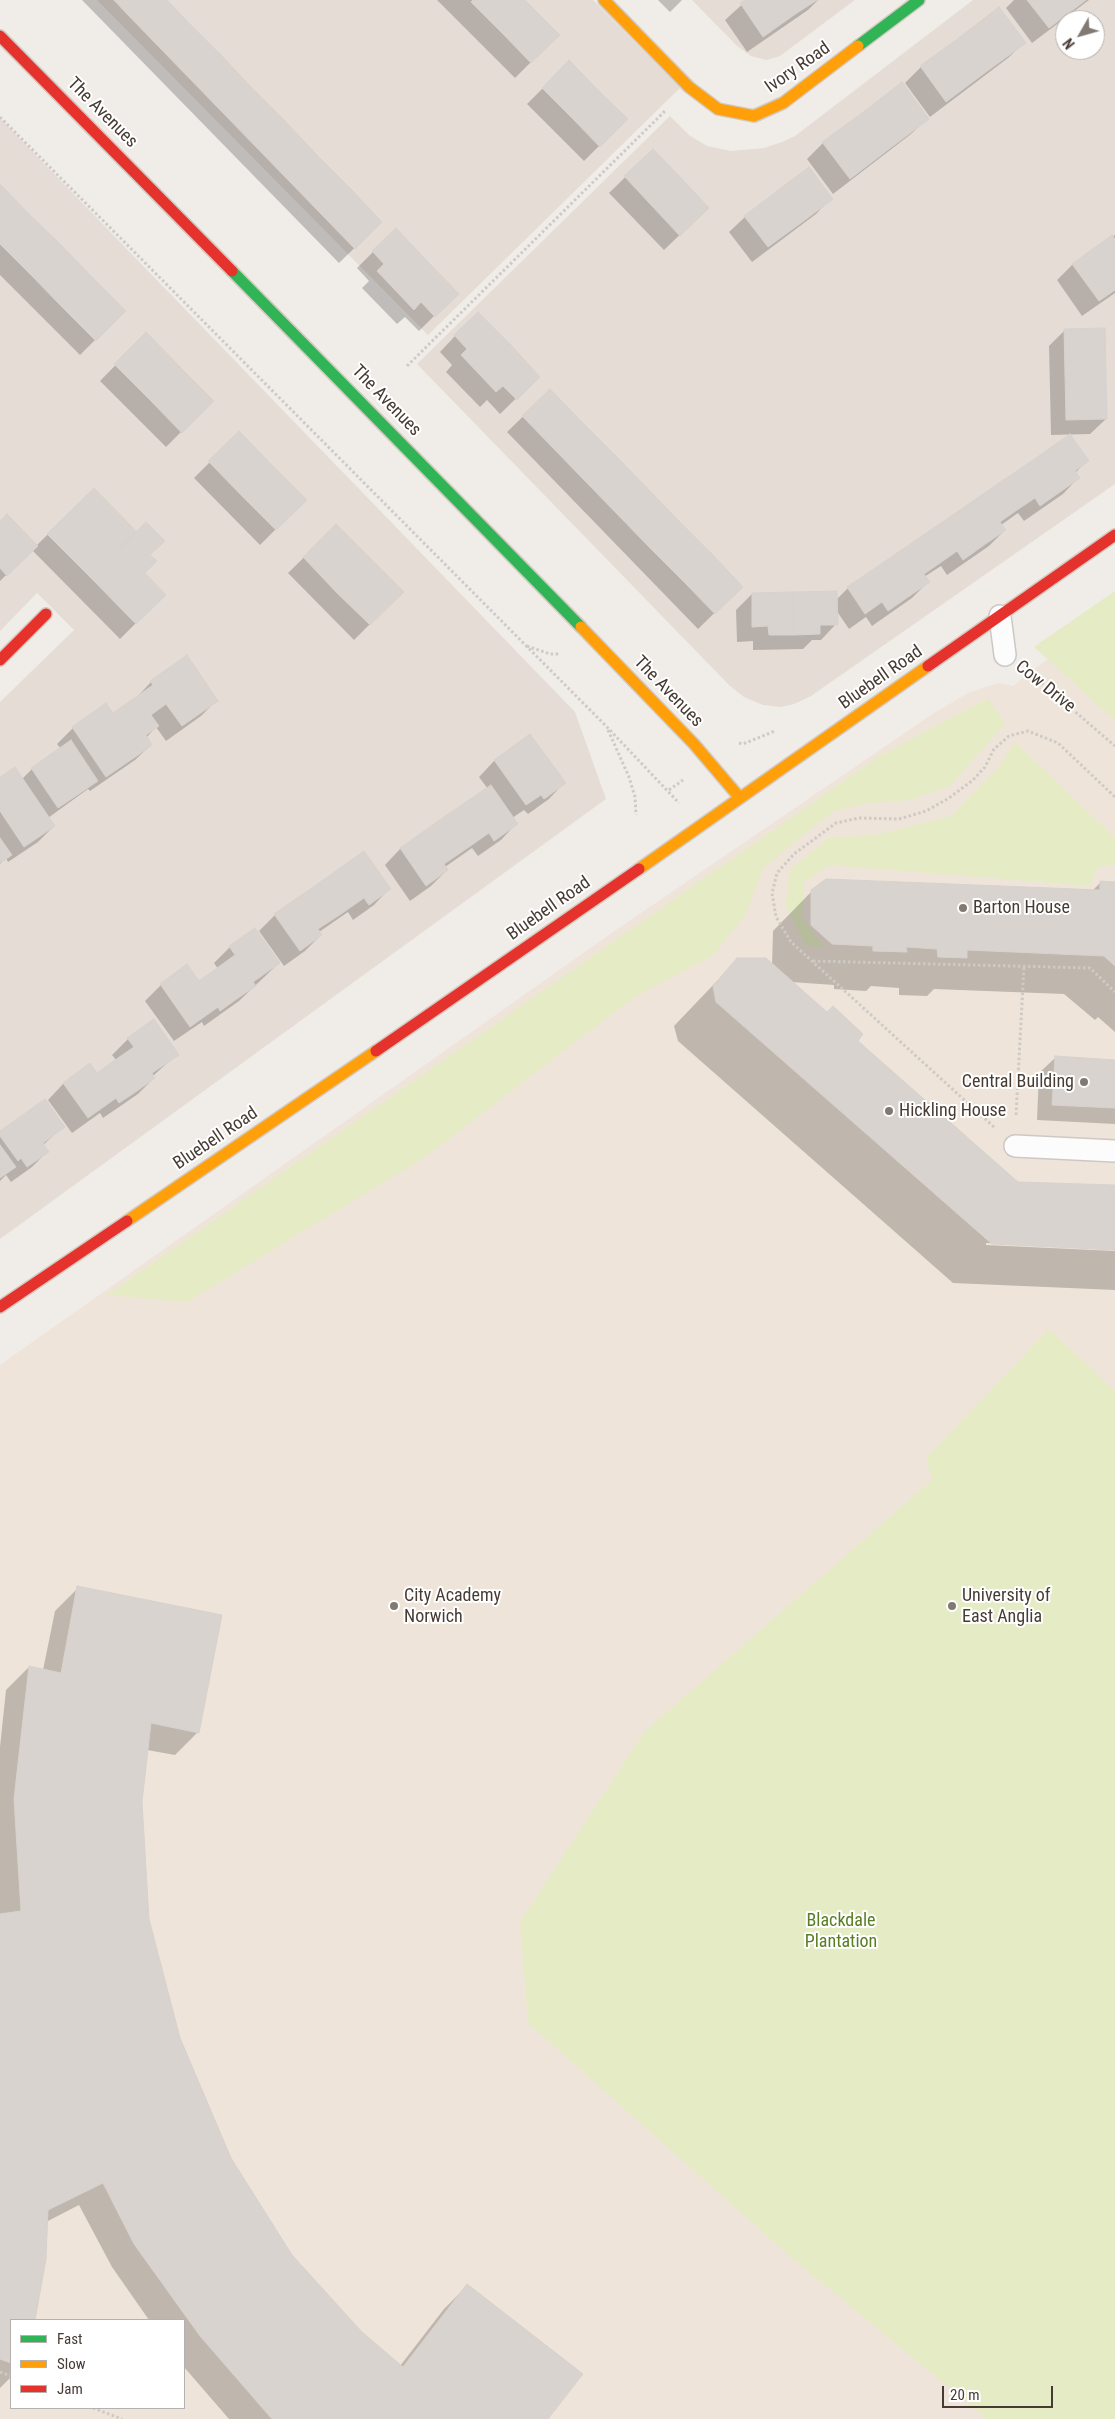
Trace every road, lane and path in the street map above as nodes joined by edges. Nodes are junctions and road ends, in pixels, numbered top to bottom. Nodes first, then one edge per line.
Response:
1 (604, 0) edge
2 (919, 0) edge
3 (0, 36) edge
4 (690, 87) junction
5 (0, 117) edge
6 (407, 366) dead end
7 (1115, 535) edge
8 (46, 614) dead end
9 (1000, 616) junction
10 (1005, 655) joint
11 (0, 660) edge
12 (607, 728) junction
13 (779, 728) dead end
14 (732, 742) dead end
15 (1115, 746) edge
16 (669, 790) dead end
17 (740, 798) junction
18 (1115, 798) edge
19 (636, 815) dead end
20 (812, 961) junction
21 (1024, 966) junction
22 (1115, 992) edge
23 (1014, 1146) junction
24 (1115, 1151) edge
25 (0, 1307) edge
26 (96, 2409) edge
27 (122, 2419) edge

1 - 4 street, Ivory Road
2 - 4 street, Ivory Road
3 - 17 street, The Avenues
4 - 6 path
5 - 12 path
7 - 9 street, Bluebell Road
8 - 11 street
9 - 10 lane, Cow Drive
9 - 17 street, Bluebell Road
10 - 15 path, Cow Drive
12 - 16 path
12 - 19 path
13 - 14 path
17 - 25 street, Bluebell Road
18 - 20 path
20 - 21 path
20 - 23 path
21 - 22 path
21 - 23 path
23 - 24 lane
26 - 27 path

